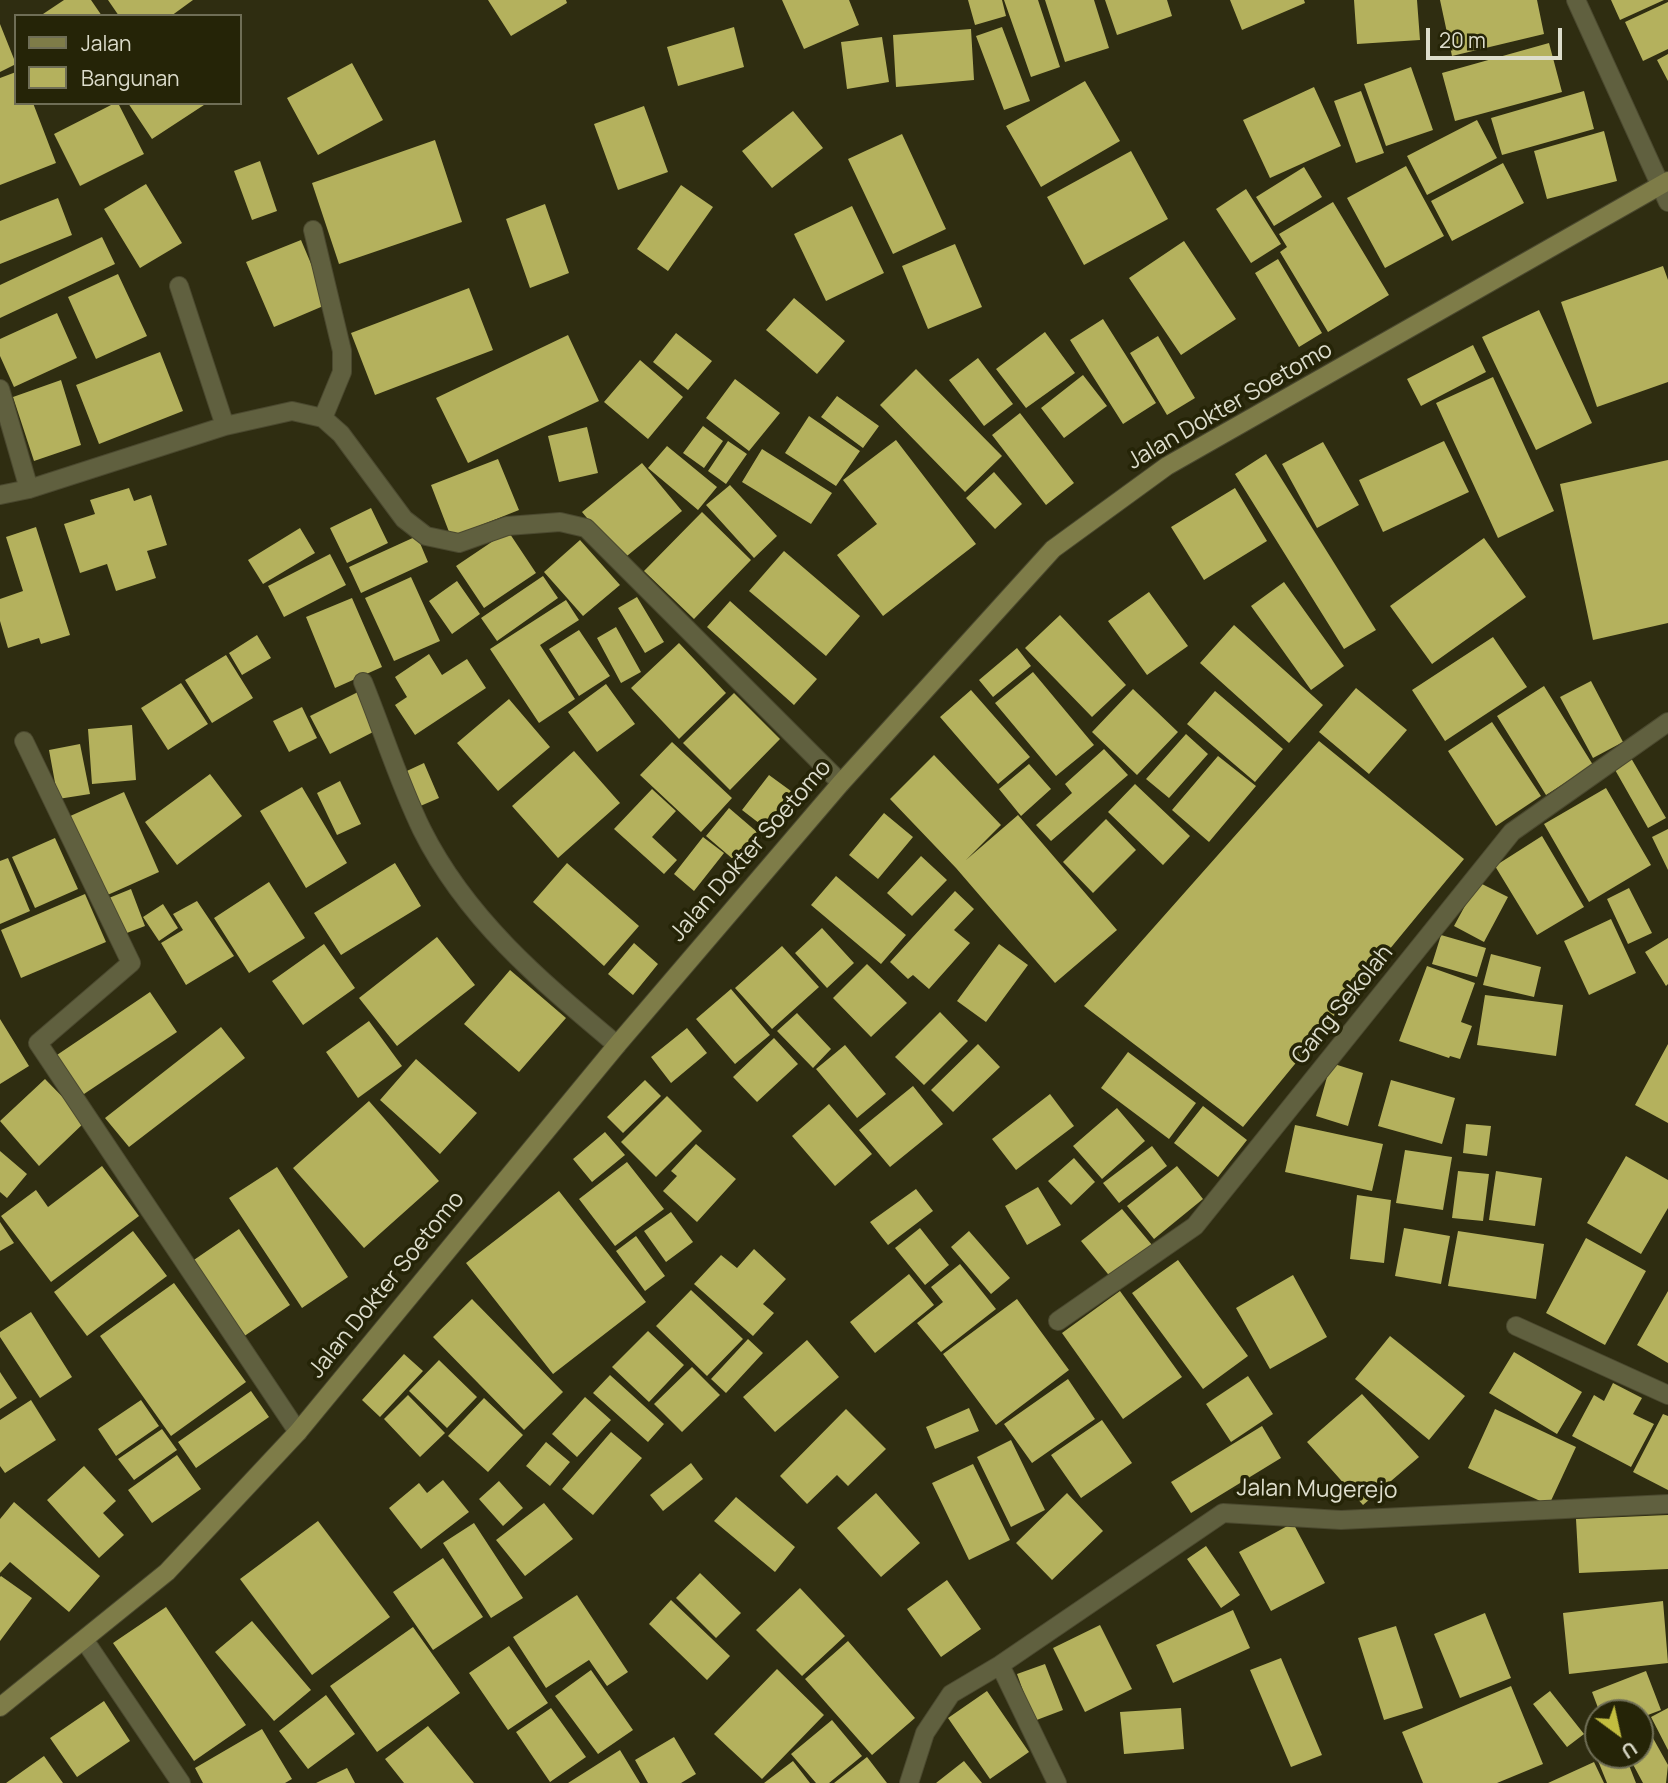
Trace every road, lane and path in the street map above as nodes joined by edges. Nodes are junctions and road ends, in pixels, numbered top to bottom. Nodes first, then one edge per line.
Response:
1 (1576, 0) edge
2 (1663, 183) edge
3 (1668, 202) edge
4 (313, 230) dead end
5 (178, 286) dead end
6 (0, 389) edge
7 (323, 418) junction
8 (225, 426) junction
9 (29, 489) junction
10 (0, 495) edge
11 (363, 682) dead end
12 (1668, 722) edge
13 (23, 741) dead end
14 (841, 783) junction
15 (617, 1045) junction
16 (1058, 1321) dead end
17 (1516, 1326) dead end
18 (1668, 1395) edge
19 (298, 1432) junction
20 (1668, 1504) edge
21 (85, 1641) junction
22 (1000, 1665) junction
23 (0, 1707) edge
24 (181, 1783) edge
25 (909, 1783) edge
26 (1057, 1783) edge

1 - 2 street
2 - 3 street
2 - 14 street, Jalan Dokter Soetomo
4 - 7 street
5 - 8 street
6 - 9 street
7 - 8 street
7 - 14 street
8 - 9 street
9 - 10 street
11 - 15 street
12 - 16 street, Gang Sekolah
13 - 19 street
14 - 15 street, Jalan Dokter Soetomo
15 - 19 street, Jalan Dokter Soetomo
17 - 18 street
19 - 21 street, Jalan Dokter Soetomo
20 - 22 street, Jalan Mugerejo
21 - 23 street, Jalan Dokter Soetomo
21 - 24 street
22 - 25 street, Jalan Mugerejo
22 - 26 street

